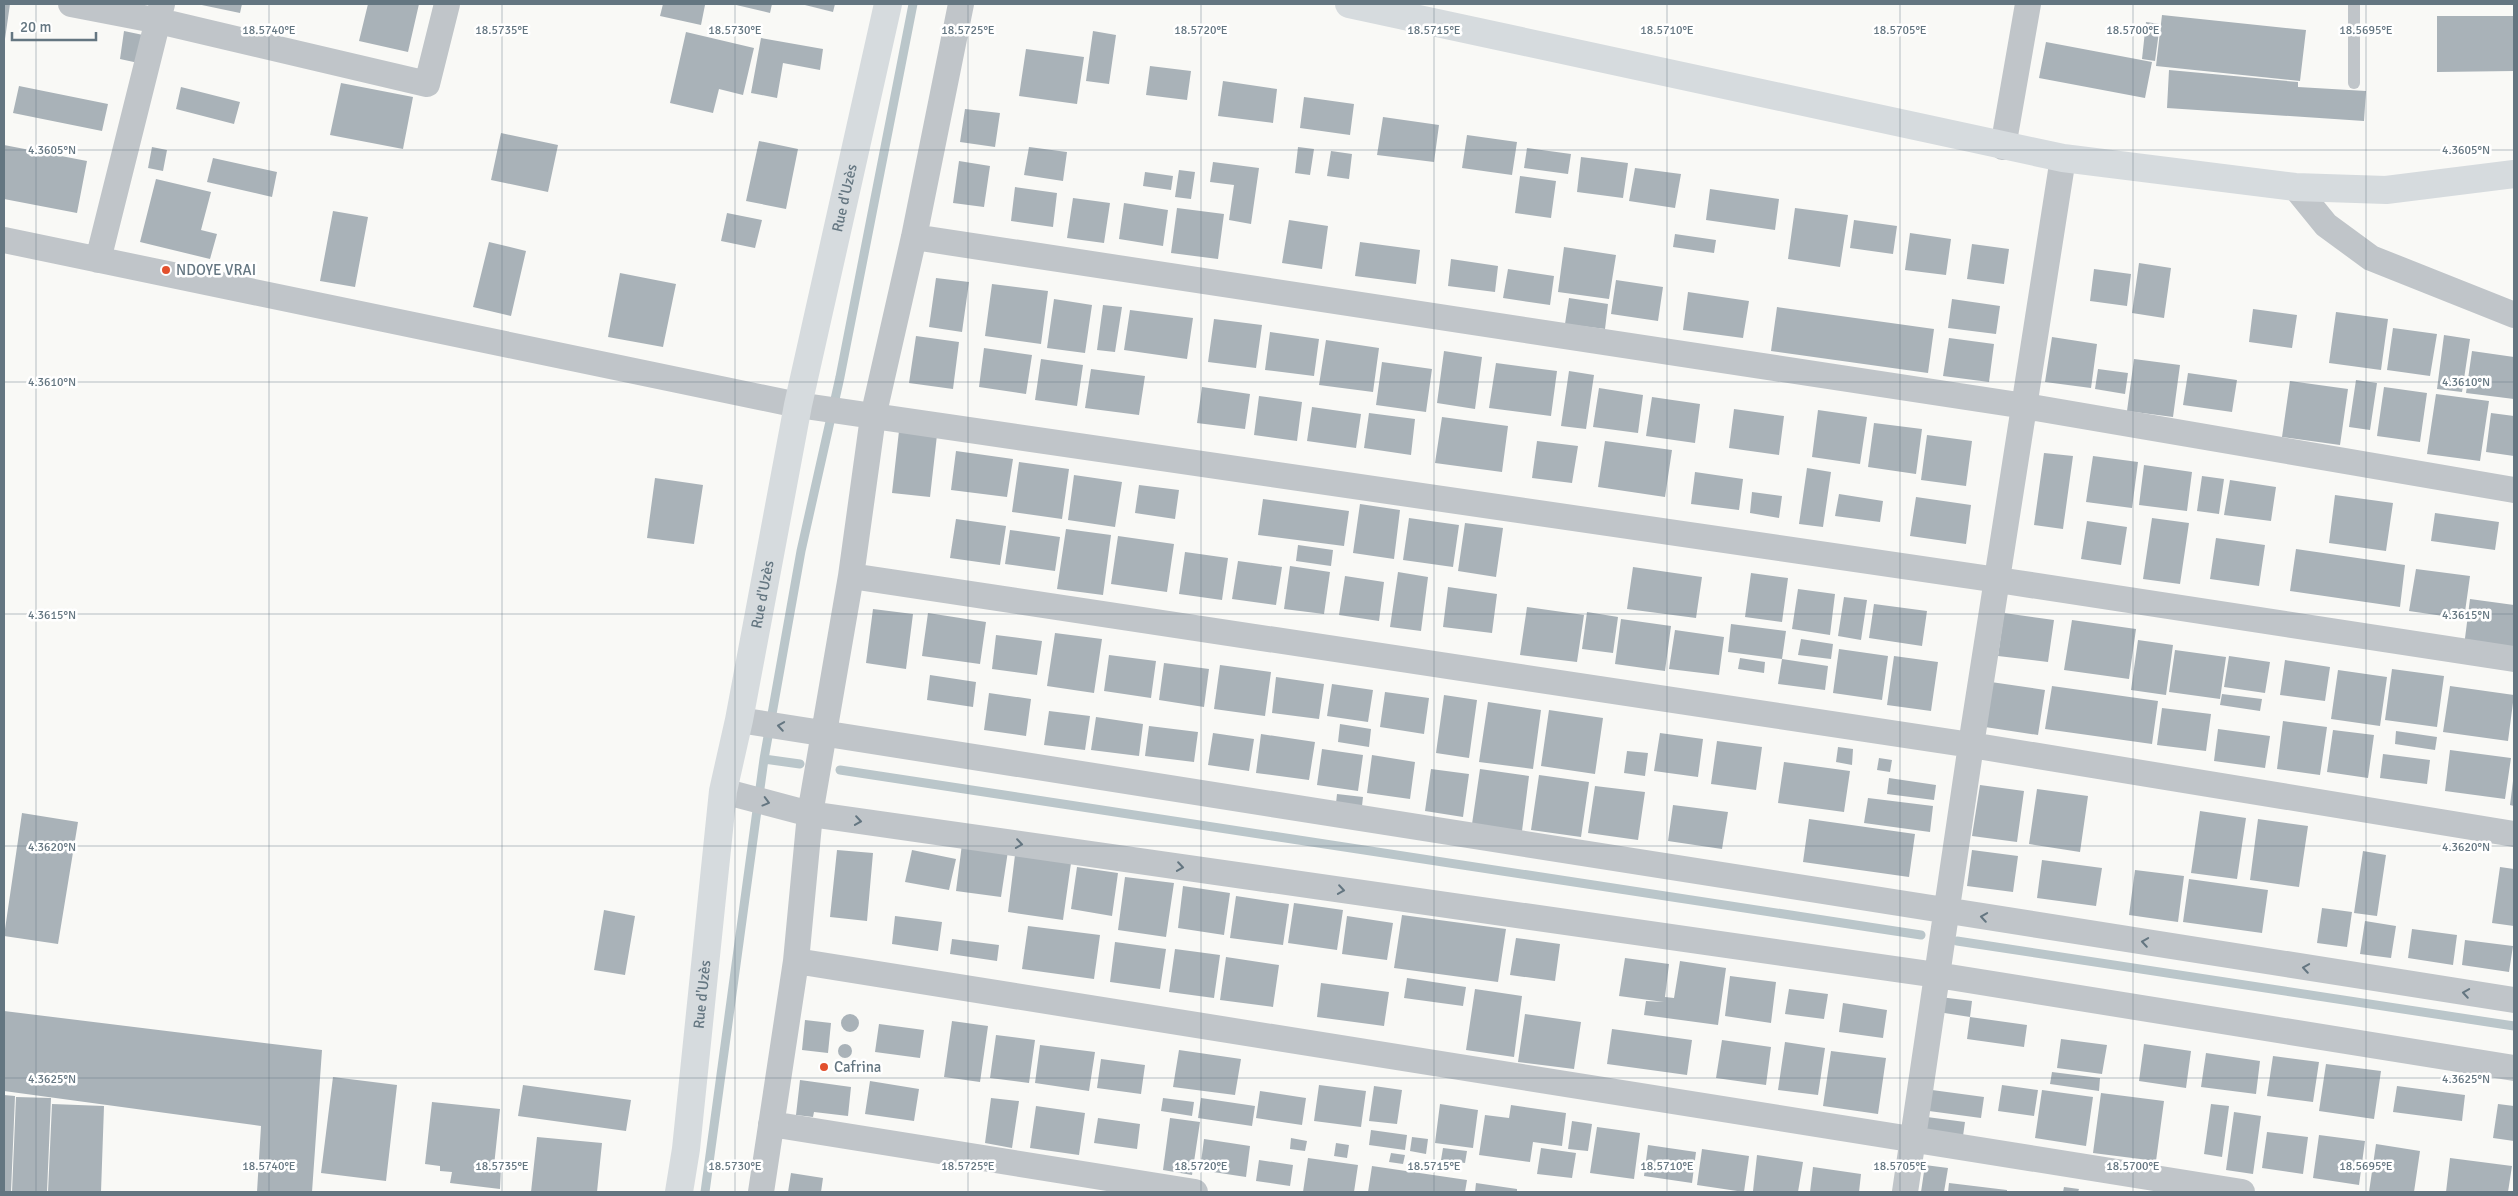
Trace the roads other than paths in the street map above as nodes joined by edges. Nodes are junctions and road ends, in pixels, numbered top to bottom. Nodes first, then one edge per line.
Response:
1 (71, 4) edge
2 (447, 4) edge
3 (888, 4) edge
4 (961, 4) edge
5 (1349, 4) edge
6 (2028, 4) edge
7 (2354, 4) edge
8 (161, 12) edge
9 (2354, 83) dead end
10 (2003, 147) junction
11 (2063, 158) junction
12 (2514, 174) edge
13 (2295, 187) junction
14 (914, 237) junction
15 (4, 240) edge
16 (98, 260) junction
17 (2514, 316) edge
18 (798, 405) junction
19 (2024, 406) junction
20 (873, 417) junction
21 (2514, 490) edge
22 (851, 576) junction
23 (1998, 580) junction
24 (2514, 660) edge
25 (739, 720) junction
26 (823, 733) junction
27 (1971, 745) junction
28 (723, 791) junction
29 (810, 814) junction
30 (2514, 834) edge
31 (1947, 911) junction
32 (796, 961) junction
33 (1937, 975) junction
34 (2514, 1000) edge
35 (2514, 1068) edge
36 (771, 1124) junction
37 (1911, 1139) junction
38 (679, 1192) edge
39 (761, 1192) edge
40 (1196, 1192) edge
41 (1905, 1192) edge
42 (2242, 1192) edge

1 - 8 street
2 - 8 street
3 - 18 street, Rue d'Uzès
4 - 14 street
5 - 10 street
6 - 10 street
7 - 9 lane
8 - 16 street
10 - 11 street
11 - 13 street
11 - 19 street
12 - 13 street
13 - 17 street
14 - 19 street
14 - 20 street
15 - 16 street
16 - 18 street
18 - 20 street
18 - 25 street, Rue d'Uzès
19 - 21 street
19 - 23 street
20 - 22 street
20 - 23 street
22 - 26 street
22 - 27 street
23 - 24 street
23 - 27 street
26 -> 25 street
25 - 28 street, Rue d'Uzès
26 - 29 street
26 - 31 street
27 - 30 street
27 - 31 street
28 -> 29 street
28 - 38 street, Rue d'Uzès
29 - 32 street
29 -> 33 street
31 - 33 street
34 -> 31 street
32 - 36 street
32 - 37 street
33 - 35 street
33 - 37 street
36 - 39 street
36 - 40 street
37 - 41 street
37 - 42 street

